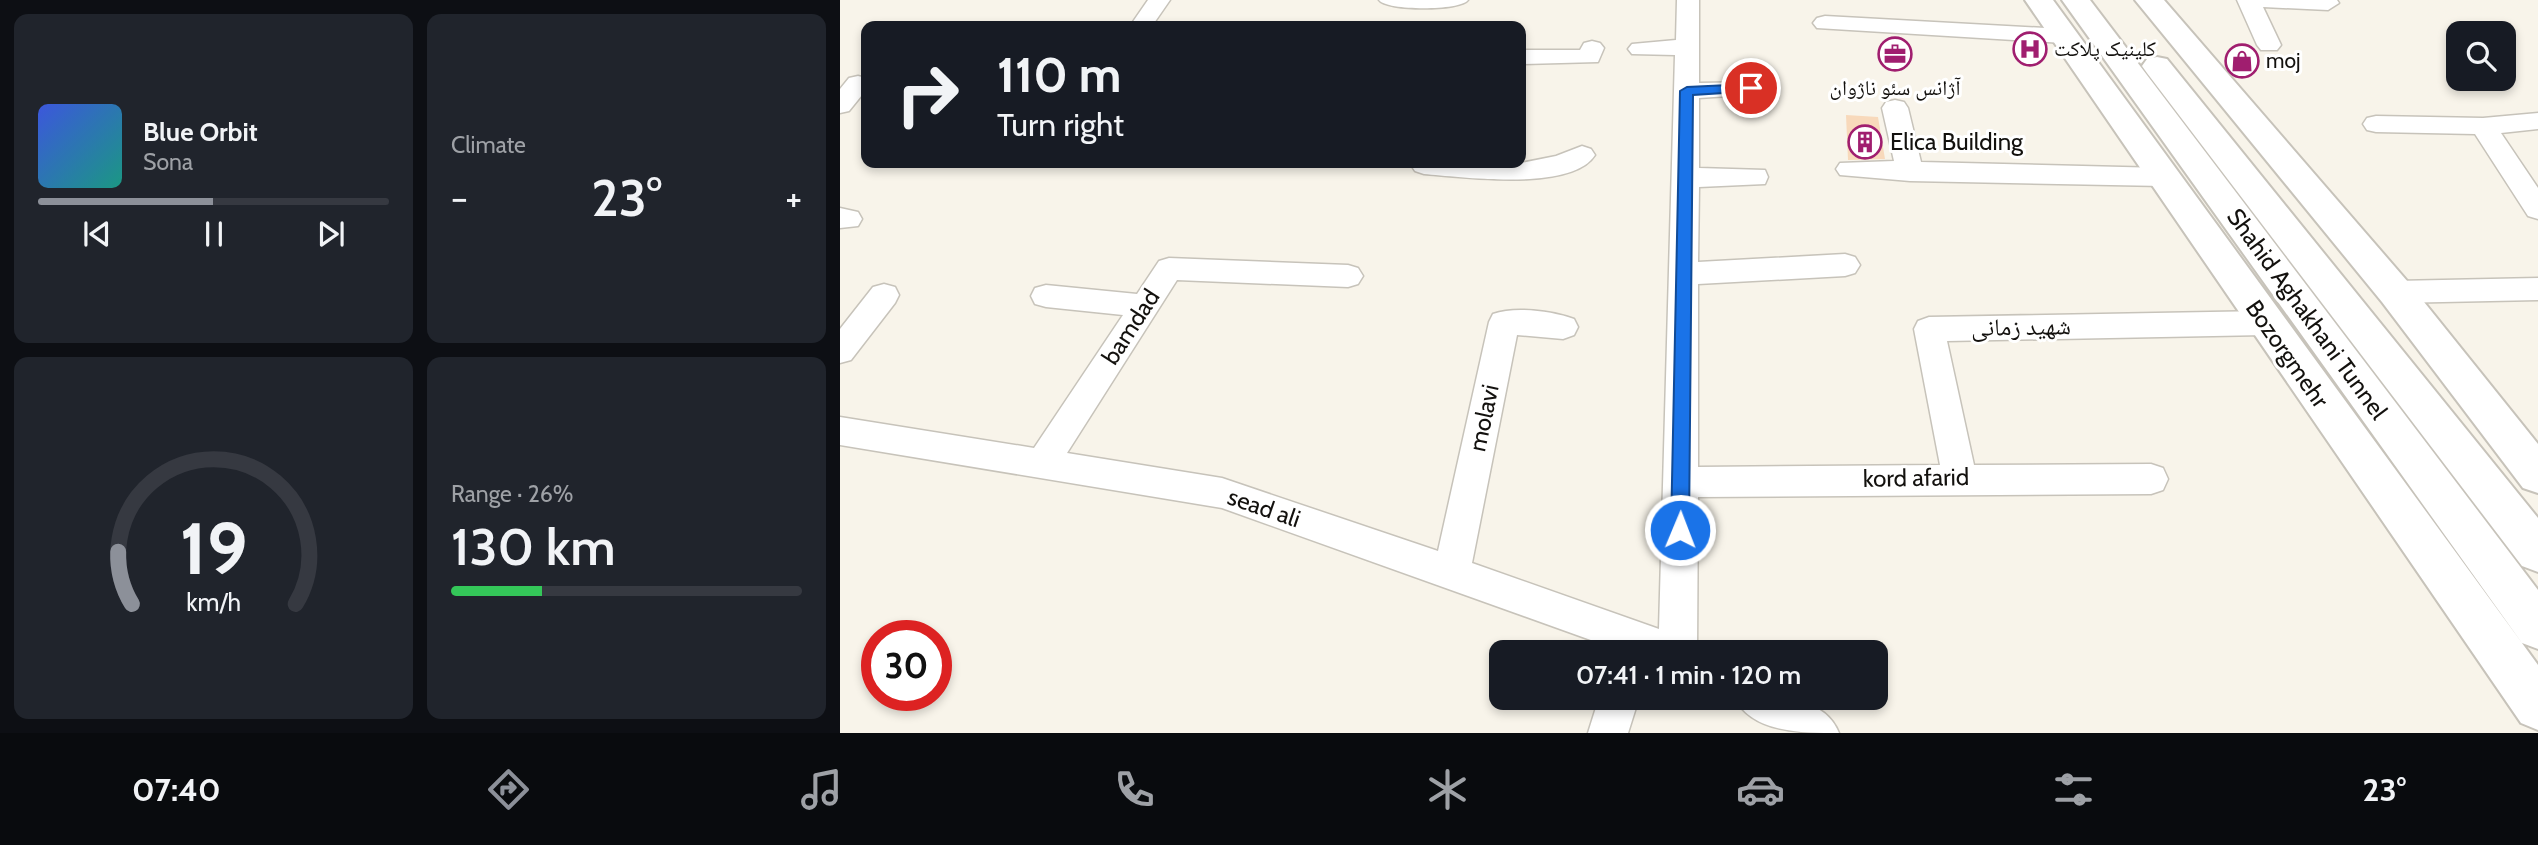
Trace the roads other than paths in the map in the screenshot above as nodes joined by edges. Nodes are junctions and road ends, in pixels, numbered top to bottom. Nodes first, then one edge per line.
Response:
1 (1159, 0) edge
2 (1390, 0) edge
3 (1457, 0) edge
4 (1465, 0) edge
5 (1688, 0) edge
6 (2039, 0) edge
7 (2077, 0) edge
8 (2105, 0) edge
9 (2148, 0) edge
10 (2248, 0) edge
11 (2328, 3) dead end
12 (1144, 21) edge
13 (1459, 21) edge
14 (1825, 23) dead end
15 (2063, 36) junction
16 (2269, 45) dead end
17 (1688, 47) junction
18 (1592, 48) dead end
19 (1640, 48) dead end
20 (1526, 57) edge
21 (855, 84) edge
22 (1751, 88) dead end
23 (1687, 91) junction
24 (840, 105) edge
25 (1895, 108) dead end
26 (2538, 121) edge
27 (2376, 124) dead end
28 (2483, 126) junction
29 (1582, 155) dead end
30 (1432, 168) edge
31 (1849, 169) dead end
32 (1910, 172) junction
33 (1755, 177) dead end
34 (2163, 177) junction
35 (1685, 178) junction
36 (2538, 209) edge
37 (1845, 265) dead end
38 (1684, 274) junction
39 (1348, 276) dead end
40 (2538, 289) edge
41 (2396, 292) junction
42 (884, 295) dead end
43 (1046, 296) dead end
44 (1145, 306) junction
45 (2265, 323) junction
46 (1563, 327) dead end
47 (840, 351) edge
48 (840, 431) edge
49 (1042, 464) junction
50 (2538, 475) edge
51 (1959, 477) junction
52 (2151, 479) dead end
53 (1681, 482) junction
54 (2538, 552) edge
55 (1452, 572) junction
56 (2538, 627) edge
57 (1626, 640) edge
58 (1678, 640) edge
59 (2538, 706) edge
60 (1615, 710) edge
61 (1777, 710) edge
62 (1608, 733) edge
63 (1819, 733) edge

1 - 12 street
2 - 3 street
4 - 13 street
5 - 17 street
6 - 15 main road, Bozorgmehr
7 - 56 main road, Shahid Aghakhani Tunnel
8 - 54 main road, Shahid Aghakhani Tunnel
9 - 41 main road
10 - 11 street
10 - 16 street
14 - 15 street
15 - 34 main road, Bozorgmehr
17 - 19 street
17 - 23 street
18 - 20 street
21 - 24 street
22 - 23 street
23 - 35 street
25 - 32 street
26 - 28 street
27 - 28 street
28 - 36 street
29 - 30 street
31 - 32 street
32 - 34 street
33 - 35 street
34 - 45 main road, Bozorgmehr
35 - 38 street
37 - 38 street
38 - 53 street
39 - 44 street, bamdad
40 - 41 street
41 - 50 main road
42 - 47 street
43 - 44 street
44 - 49 street, bamdad
45 - 51 street, شهید زمانی
45 - 59 main road, Bozorgmehr
46 - 55 street, molavi
48 - 49 street, sead ali
49 - 55 street, sead ali
51 - 52 street, kord afarid
51 - 53 street, kord afarid
53 - 58 street
55 - 57 street, sead ali
60 - 62 street
61 - 63 street

